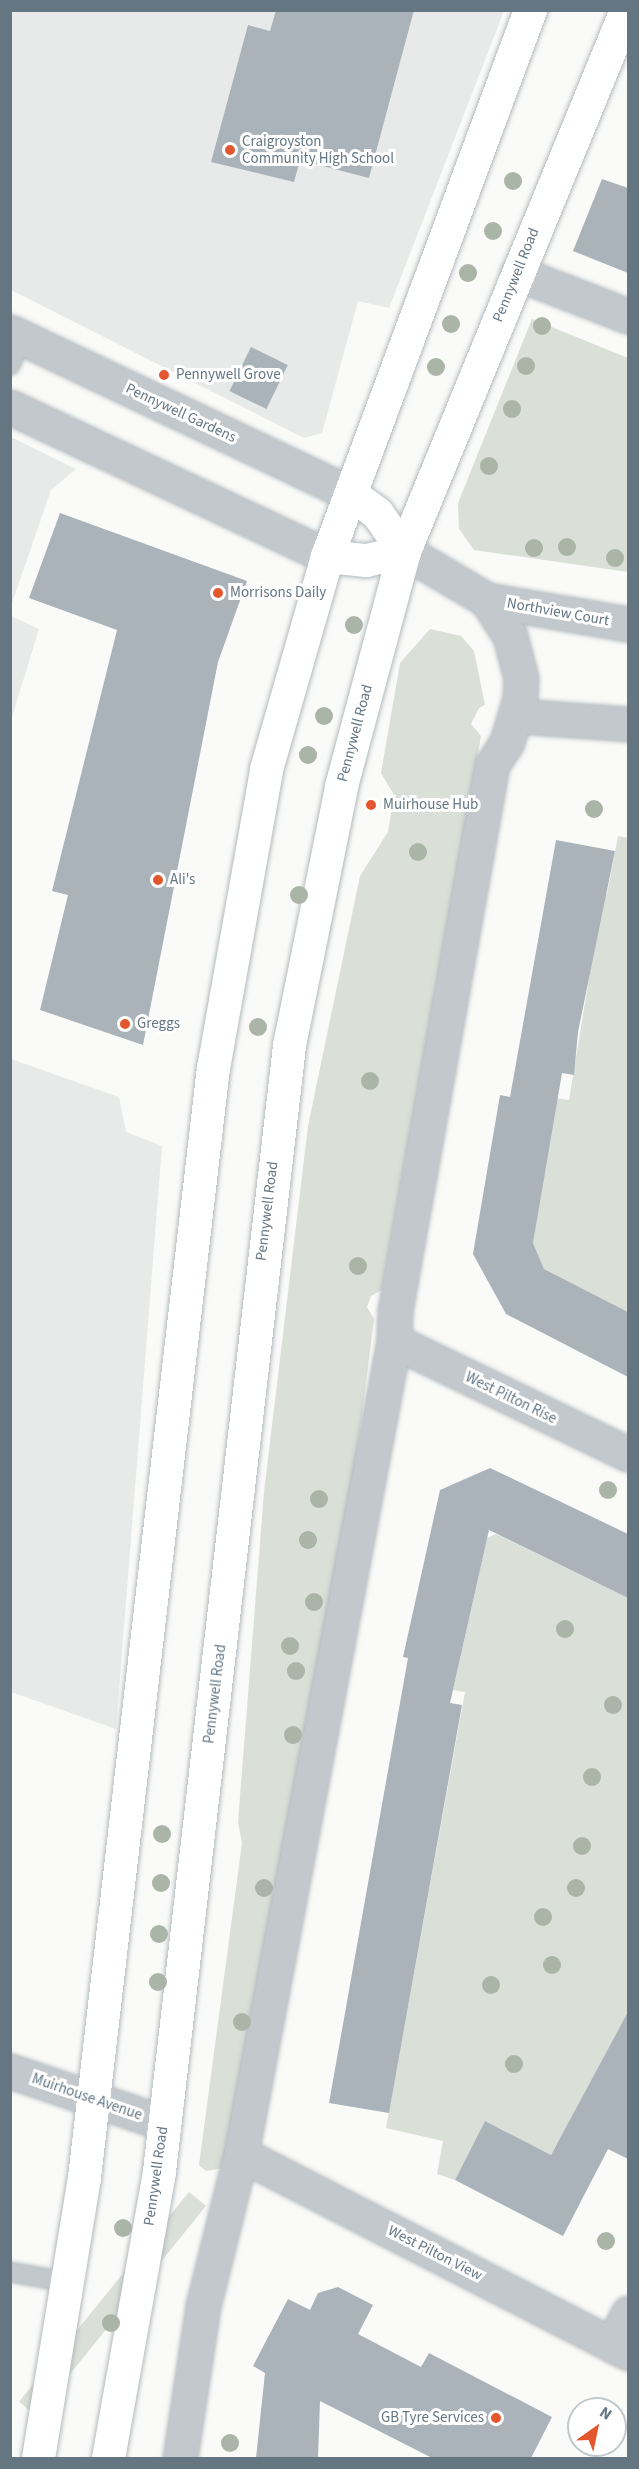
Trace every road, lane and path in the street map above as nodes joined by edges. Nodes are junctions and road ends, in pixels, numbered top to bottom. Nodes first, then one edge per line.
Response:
1 (530, 10) edge
2 (626, 10) edge
3 (518, 273) junction
4 (628, 316) edge
5 (14, 345) edge
6 (10, 408) edge
7 (351, 494) junction
8 (404, 551) junction
9 (327, 556) junction
10 (487, 600) junction
11 (628, 624) edge
12 (517, 716) junction
13 (628, 724) edge
14 (394, 1341) junction
15 (628, 1454) edge
16 (10, 2071) edge
17 (93, 2099) junction
18 (164, 2123) junction
19 (241, 2154) junction
20 (10, 2272) edge
21 (67, 2282) junction
22 (628, 2313) edge
23 (620, 2349) edge
24 (38, 2458) edge
25 (108, 2458) edge
26 (180, 2458) edge

1 - 7 street
2 - 3 street, Pennywell Road
3 - 4 street
3 - 8 street, Pennywell Road
5 - 7 street, Pennywell Gardens
6 - 9 street
7 - 8 street
7 - 9 street
8 - 9 street
8 - 10 street
8 - 18 street, Pennywell Road
9 - 17 street
10 - 11 street, Northview Court
10 - 12 street
12 - 13 street
12 - 14 street
14 - 15 street, West Pilton Rise
14 - 19 street
16 - 17 street, Muirhouse Avenue
17 - 18 street, Muirhouse Avenue
17 - 21 street
18 - 25 street, Pennywell Road
19 - 23 street, West Pilton View
19 - 26 street
20 - 21 lane
21 - 24 street
22 - 23 street

